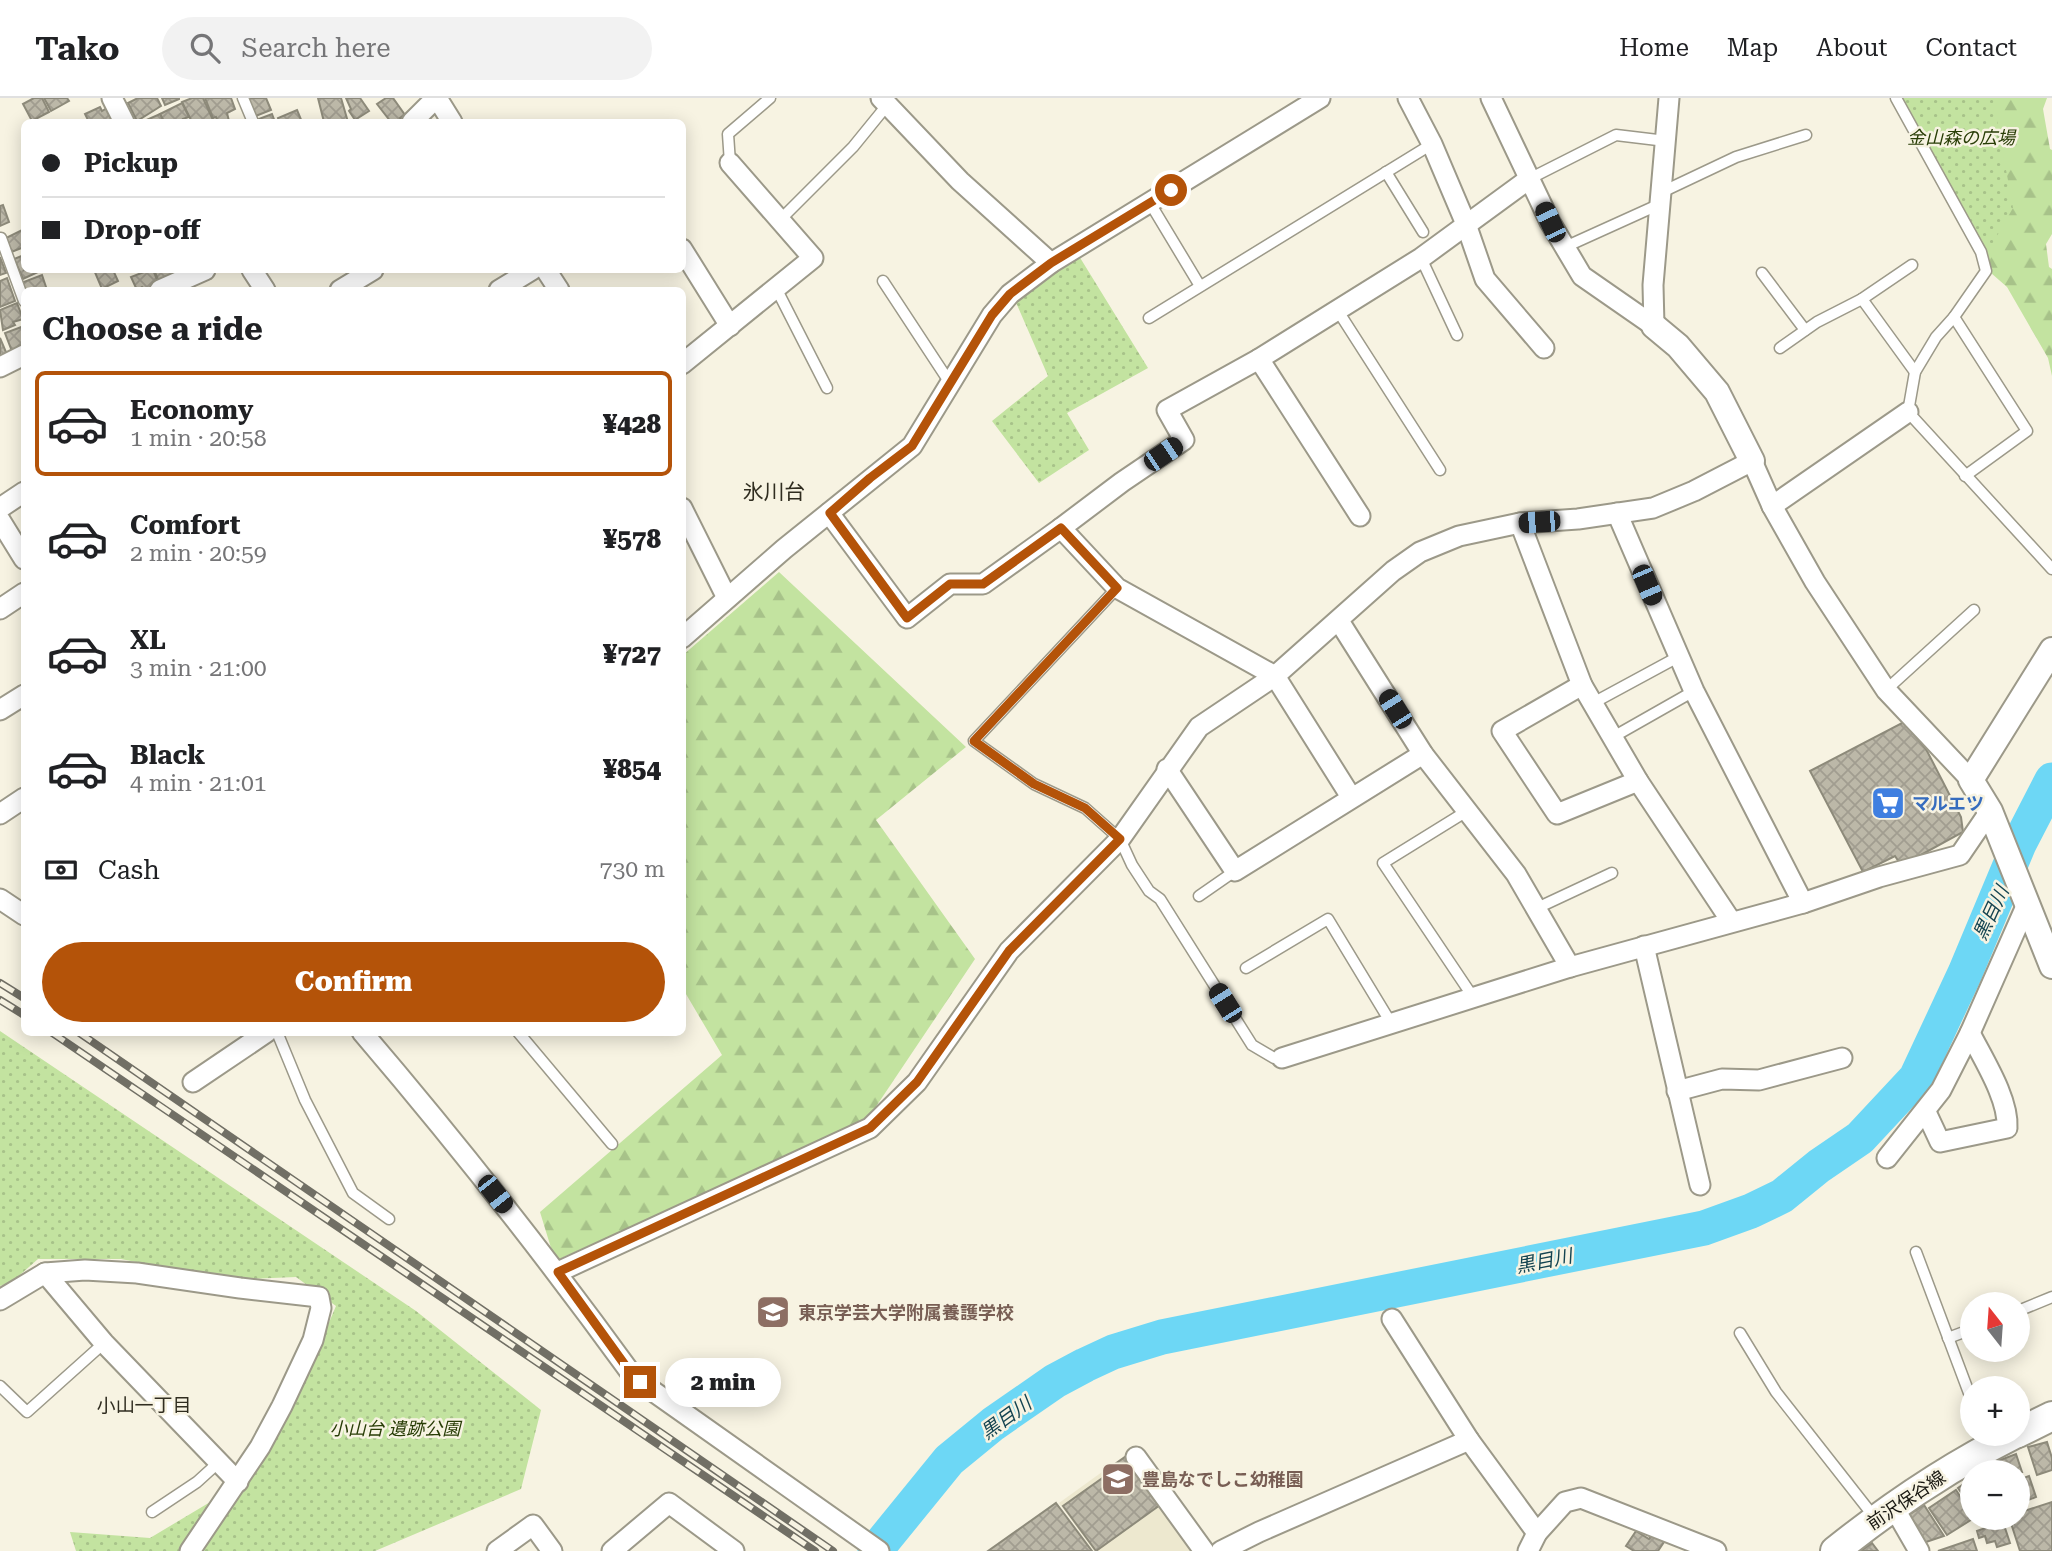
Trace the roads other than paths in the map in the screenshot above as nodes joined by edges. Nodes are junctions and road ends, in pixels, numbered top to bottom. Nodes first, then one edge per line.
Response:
1 (112, 98) edge
2 (243, 98) edge
3 (436, 98) edge
4 (770, 98) edge
5 (1320, 98) edge
6 (1408, 98) edge
7 (1491, 98) edge
8 (1669, 98) edge
9 (1896, 98) edge
10 (885, 101) edge
11 (122, 119) edge
12 (252, 119) edge
13 (415, 119) edge
14 (450, 119) edge
15 (1805, 135) dead end
16 (1666, 141) junction
17 (1432, 145) junction
18 (730, 163) joint
19 (1386, 172) junction
20 (1530, 179) junction
21 (1661, 198) junction
22 (1150, 204) junction
23 (780, 220) junction
24 (1466, 224) junction
25 (1423, 232) dead end
26 (1, 238) edge
27 (1565, 247) junction
28 (686, 255) edge
29 (1421, 258) junction
30 (1051, 263) junction
31 (1912, 265) dead end
32 (195, 273) edge
33 (368, 273) edge
34 (527, 273) edge
35 (1762, 273) dead end
36 (883, 281) dead end
37 (1200, 286) junction
38 (166, 287) edge
39 (345, 287) edge
40 (504, 287) edge
41 (776, 288) junction
42 (21, 293) edge
43 (1862, 299) junction
44 (1338, 311) junction
45 (1149, 317) dead end
46 (1954, 317) junction
47 (730, 326) junction
48 (1654, 326) junction
49 (1805, 330) junction
50 (1457, 335) dead end
51 (1544, 348) dead end
52 (1780, 348) dead end
53 (21, 356) edge
54 (1259, 359) junction
55 (686, 361) edge
56 (0, 367) edge
57 (1915, 372) junction
58 (950, 384) junction
59 (827, 388) dead end
60 (1908, 412) junction
61 (1752, 461) junction
62 (1440, 470) dead end
63 (1965, 476) junction
64 (21, 494) edge
65 (1772, 506) junction
66 (0, 508) edge
67 (830, 513) junction
68 (1617, 513) junction
69 (686, 516) edge
70 (1360, 516) dead end
71 (0, 520) edge
72 (1520, 523) junction
73 (1061, 528) junction
74 (21, 554) edge
75 (2052, 569) edge
76 (1117, 588) junction
77 (21, 595) edge
78 (727, 598) junction
79 (0, 609) edge
80 (1974, 610) dead end
81 (1339, 621) junction
82 (686, 634) edge
83 (2052, 650) edge
84 (1678, 657) junction
85 (1275, 676) junction
86 (1583, 685) junction
87 (1886, 690) junction
88 (1694, 691) junction
89 (21, 697) edge
90 (1592, 703) junction
91 (0, 710) edge
92 (1613, 737) junction
93 (1423, 754) junction
94 (1167, 769) junction
95 (1971, 780) junction
96 (1638, 781) junction
97 (1351, 797) junction
98 (21, 800) edge
99 (1467, 811) junction
100 (0, 814) edge
101 (1992, 817) junction
102 (1120, 839) junction
103 (1235, 871) junction
104 (1612, 873) dead end
105 (1199, 896) dead end
106 (0, 899) edge
107 (1803, 902) junction
108 (2027, 904) junction
109 (1534, 909) junction
110 (21, 913) edge
111 (1731, 921) junction
112 (1644, 946) junction
113 (2052, 966) edge
114 (1570, 967) junction
115 (1246, 968) dead end
116 (1473, 997) junction
117 (1391, 1023) junction
118 (1970, 1033) junction
119 (261, 1036) edge
120 (279, 1036) edge
121 (365, 1036) edge
122 (521, 1036) edge
123 (1282, 1058) joint
124 (1842, 1058) dead end
125 (193, 1082) dead end
126 (1677, 1091) junction
127 (1926, 1112) junction
128 (612, 1144) dead end
129 (1887, 1158) dead end
130 (1700, 1185) dead end
131 (389, 1219) dead end
132 (1916, 1252) dead end
133 (558, 1272) junction
134 (45, 1273) junction
135 (2052, 1297) edge
136 (0, 1300) edge
137 (2030, 1306) edge
138 (1392, 1319) dead end
139 (1740, 1334) dead end
140 (1960, 1334) edge
141 (1948, 1338) junction
142 (104, 1343) junction
143 (1962, 1376) edge
144 (0, 1386) edge
145 (2052, 1416) edge
146 (2030, 1427) edge
147 (1469, 1440) junction
148 (1978, 1446) edge
149 (1136, 1457) dead end
150 (219, 1462) junction
151 (238, 1482) junction
152 (152, 1512) dead end
153 (1884, 1512) junction
154 (1537, 1533) junction
155 (190, 1551) edge
156 (497, 1551) edge
157 (552, 1551) edge
158 (612, 1551) edge
159 (734, 1551) edge
160 (879, 1551) edge
161 (1204, 1551) edge
162 (1220, 1551) edge
163 (1528, 1551) edge
164 (1716, 1551) edge
165 (1835, 1551) edge
166 (1919, 1551) edge

1 - 11 street
2 - 12 lane
3 - 13 street
3 - 14 street
4 - 18 lane
5 - 22 street
6 - 17 street
7 - 20 street
8 - 16 street
9 - 46 lane
10 - 23 lane
10 - 30 street
15 - 21 lane
16 - 20 lane
16 - 21 street
17 - 19 lane
17 - 24 street
18 - 23 street
19 - 25 lane
19 - 37 lane
20 - 24 street
20 - 27 street
21 - 27 lane
21 - 48 street
22 - 30 street
22 - 37 lane
23 - 41 street
24 - 29 street
24 - 51 street
26 - 42 lane
27 - 48 street
28 - 47 street
29 - 44 street
29 - 50 lane
30 - 58 street
31 - 43 lane
32 - 38 street
33 - 39 street
34 - 40 street
35 - 49 lane
36 - 58 lane
37 - 45 lane
41 - 47 street
41 - 59 lane
43 - 49 lane
43 - 57 lane
44 - 54 street
44 - 62 lane
46 - 57 lane
46 - 63 lane
47 - 55 street
48 - 61 street
49 - 52 lane
53 - 56 street
54 - 70 street
54 - 73 street
57 - 60 lane
58 - 67 street
60 - 63 lane
60 - 65 street
61 - 65 street
61 - 68 street
63 - 75 lane
64 - 66 street
65 - 87 street
67 - 73 street
67 - 78 street
68 - 72 street
68 - 84 street
69 - 78 street
71 - 74 street
72 - 81 street
72 - 86 street
73 - 76 street
76 - 85 street
76 - 102 lane
77 - 79 street
78 - 82 street
80 - 87 lane
81 - 85 street
81 - 93 street
83 - 95 street
84 - 88 street
84 - 90 lane
85 - 94 street
85 - 97 street
86 - 90 street
86 - 96 street
87 - 95 street
88 - 92 lane
88 - 107 street
89 - 91 street
90 - 92 street
92 - 96 street
93 - 97 street
93 - 99 street
94 - 102 street
94 - 103 street
95 - 101 street
96 - 111 street
97 - 103 street
98 - 100 street
99 - 109 street
99 - 116 lane
101 - 107 street
101 - 108 street
102 - 123 lane
102 - 133 street
103 - 105 lane
104 - 109 lane
106 - 110 street
107 - 111 street
108 - 113 street
108 - 118 street
109 - 114 street
111 - 112 street
112 - 114 street
112 - 126 street
114 - 116 street
115 - 117 lane
116 - 117 street
117 - 123 street
118 - 127 street
118 - 127 street
119 - 125 street
120 - 131 lane
121 - 133 street
122 - 128 lane
124 - 126 street
126 - 130 street
127 - 129 street
132 - 141 lane
133 - 160 street
134 - 136 street
134 - 142 street
134 - 151 street
135 - 137 lane
138 - 147 street
139 - 153 lane
140 - 141 lane
141 - 143 lane
142 - 144 lane
142 - 150 street
145 - 146 main road, 前沢保谷線
147 - 154 street
147 - 162 street
148 - 153 main road, 前沢保谷線
149 - 161 street
150 - 151 street
150 - 152 lane
151 - 155 street
153 - 165 main road, 前沢保谷線
153 - 166 street
154 - 163 street
154 - 164 street
156 - 157 street
158 - 159 street

